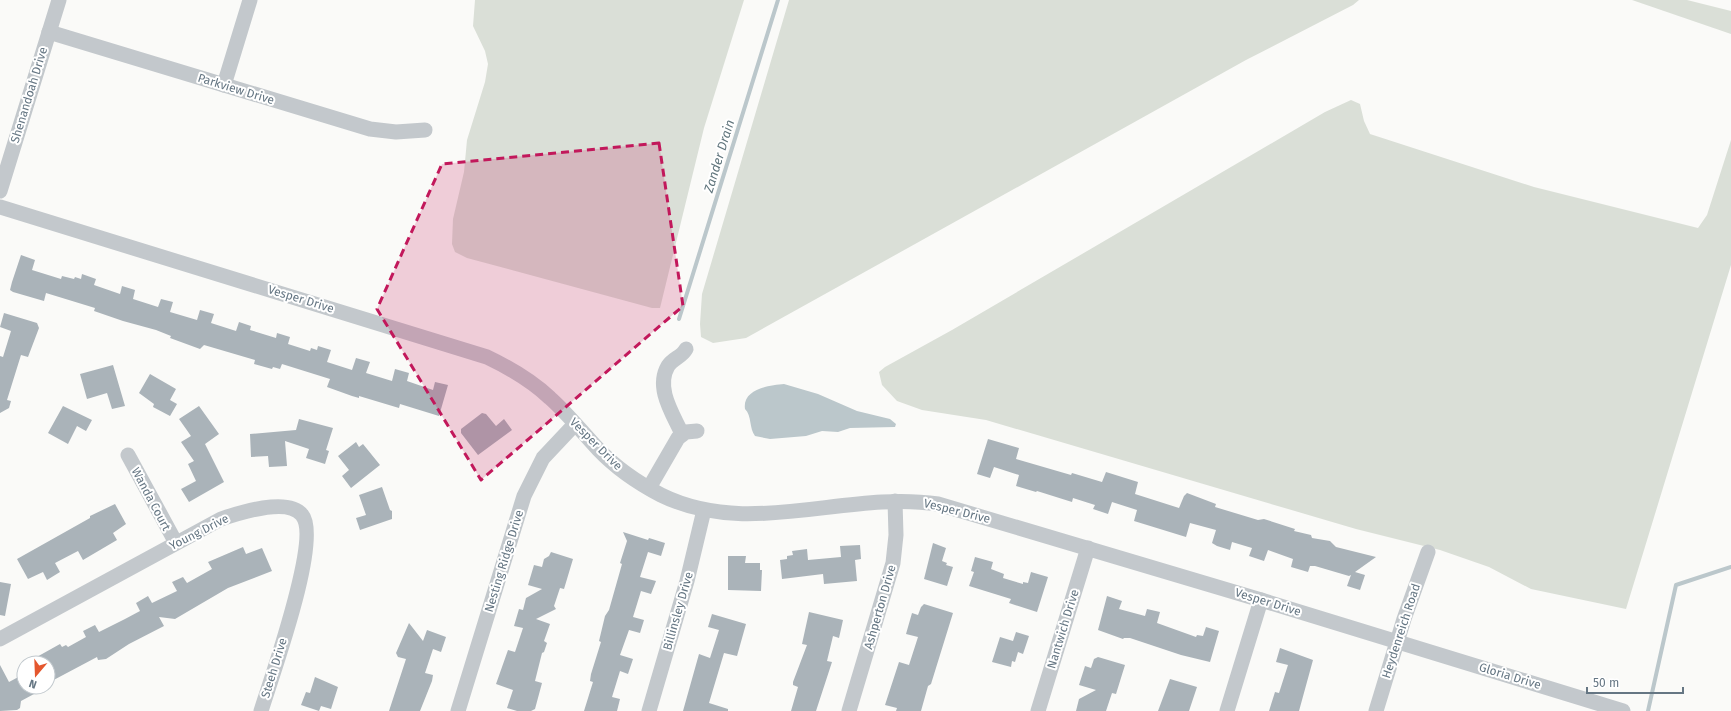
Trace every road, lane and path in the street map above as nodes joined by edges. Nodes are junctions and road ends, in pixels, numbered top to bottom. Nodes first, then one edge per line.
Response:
1 (59, 0) edge
2 (250, 0) edge
3 (49, 32) junction
4 (224, 85) junction
5 (425, 130) dead end
6 (0, 191) edge
7 (0, 207) edge
8 (686, 349) dead end
9 (575, 424) junction
10 (128, 454) dead end
11 (649, 488) junction
12 (895, 501) junction
13 (704, 510) junction
14 (176, 543) junction
15 (1088, 548) junction
16 (1428, 552) dead end
17 (1261, 600) junction
18 (287, 626) joint
19 (0, 639) edge
20 (1397, 642) junction
21 (261, 711) edge
22 (458, 711) edge
23 (649, 711) edge
24 (849, 711) edge
25 (1038, 711) edge
26 (1227, 711) edge
27 (1376, 711) edge
28 (1623, 711) edge

1 - 3 street, Shenandoah Drive
2 - 4 street
3 - 4 street, Parkview Drive
3 - 6 street, Shenandoah Drive
4 - 5 street, Parkview Drive
7 - 9 street, Vesper Drive
8 - 11 street
9 - 11 street, Vesper Drive
9 - 22 street, Nesting Ridge Drive
10 - 14 street, Wanda Court
11 - 13 street, Vesper Drive
12 - 13 street, Vesper Drive
12 - 15 street, Vesper Drive
12 - 24 street, Ashperton Drive
13 - 23 street, Billinsley Drive
14 - 18 street, Young Drive
14 - 19 street, Young Drive
15 - 17 street, Vesper Drive
15 - 25 street, Nantwich Drive
16 - 20 street, Heydenreich Road
17 - 20 street, Vesper Drive
17 - 26 street
18 - 21 street, Steeh Drive
20 - 27 street, Heydenreich Road
20 - 28 street, Gloria Drive

